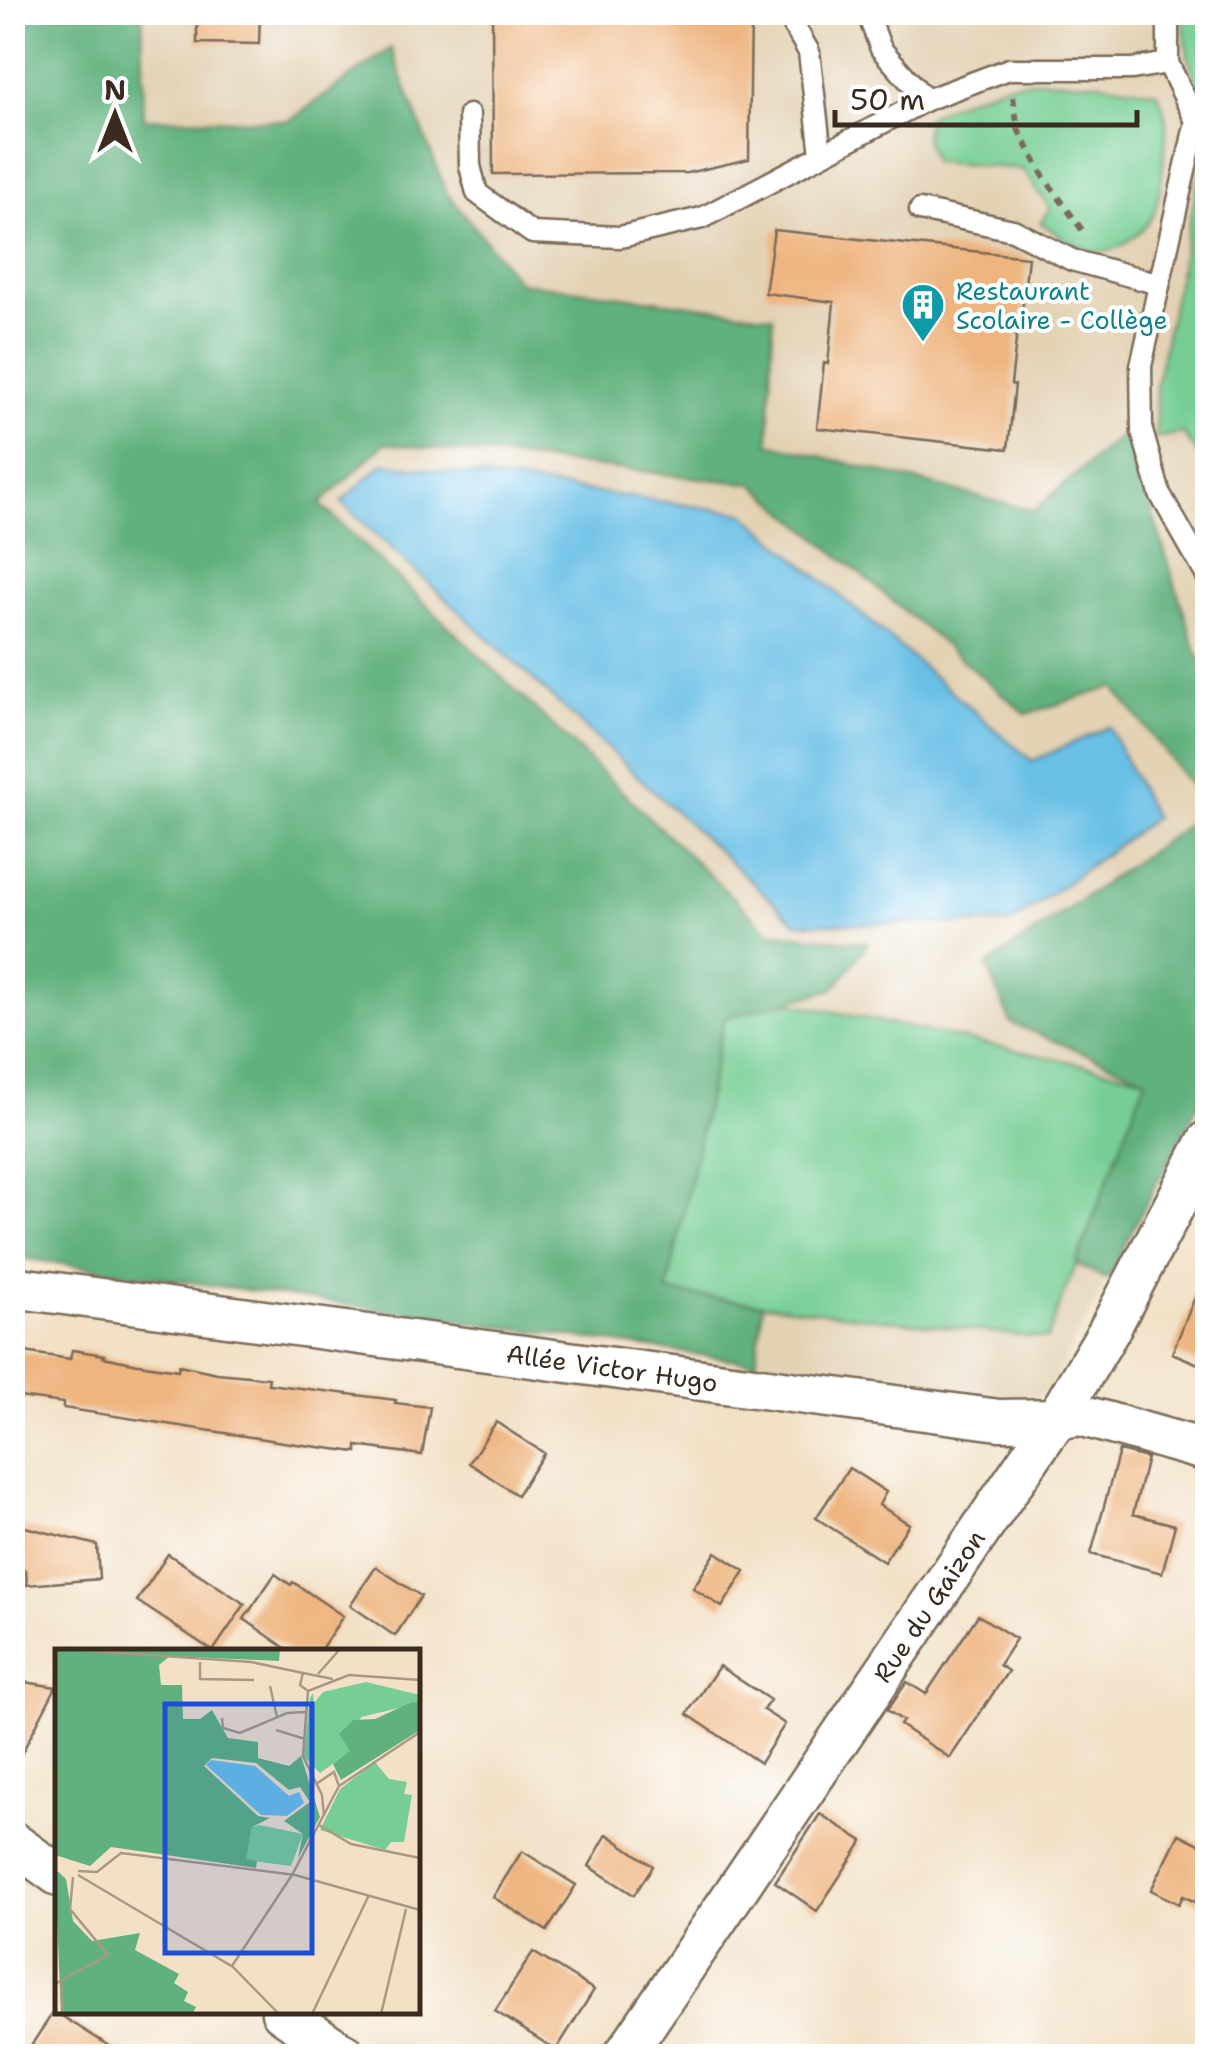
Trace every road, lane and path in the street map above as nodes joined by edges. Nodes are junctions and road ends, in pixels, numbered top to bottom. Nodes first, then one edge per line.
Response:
1 (786, 12) edge
2 (868, 12) edge
3 (1168, 12) edge
4 (1168, 63) junction
5 (1009, 69) junction
6 (926, 100) junction
7 (469, 115) dead end
8 (821, 154) junction
9 (920, 210) dead end
10 (1112, 271) junction
11 (1160, 284) junction
12 (1208, 578) edge
13 (1208, 1141) edge
14 (12, 1286) edge
15 (1056, 1419) junction
16 (1208, 1451) edge
17 (12, 1842) edge
18 (55, 1872) edge
19 (285, 2014) edge
20 (346, 2056) edge
21 (624, 2056) edge

1 - 8 lane
2 - 6 lane
3 - 4 lane
4 - 5 lane
4 - 11 lane
5 - 6 lane
5 - 10 path
6 - 8 lane
7 - 8 lane
9 - 10 lane
10 - 11 lane
11 - 12 lane
13 - 15 street, Rue du Gaizon
14 - 15 street, Allée Victor Hugo
15 - 16 street, Allée Victor Hugo
15 - 21 street, Rue du Gaizon
17 - 18 street
19 - 20 street

